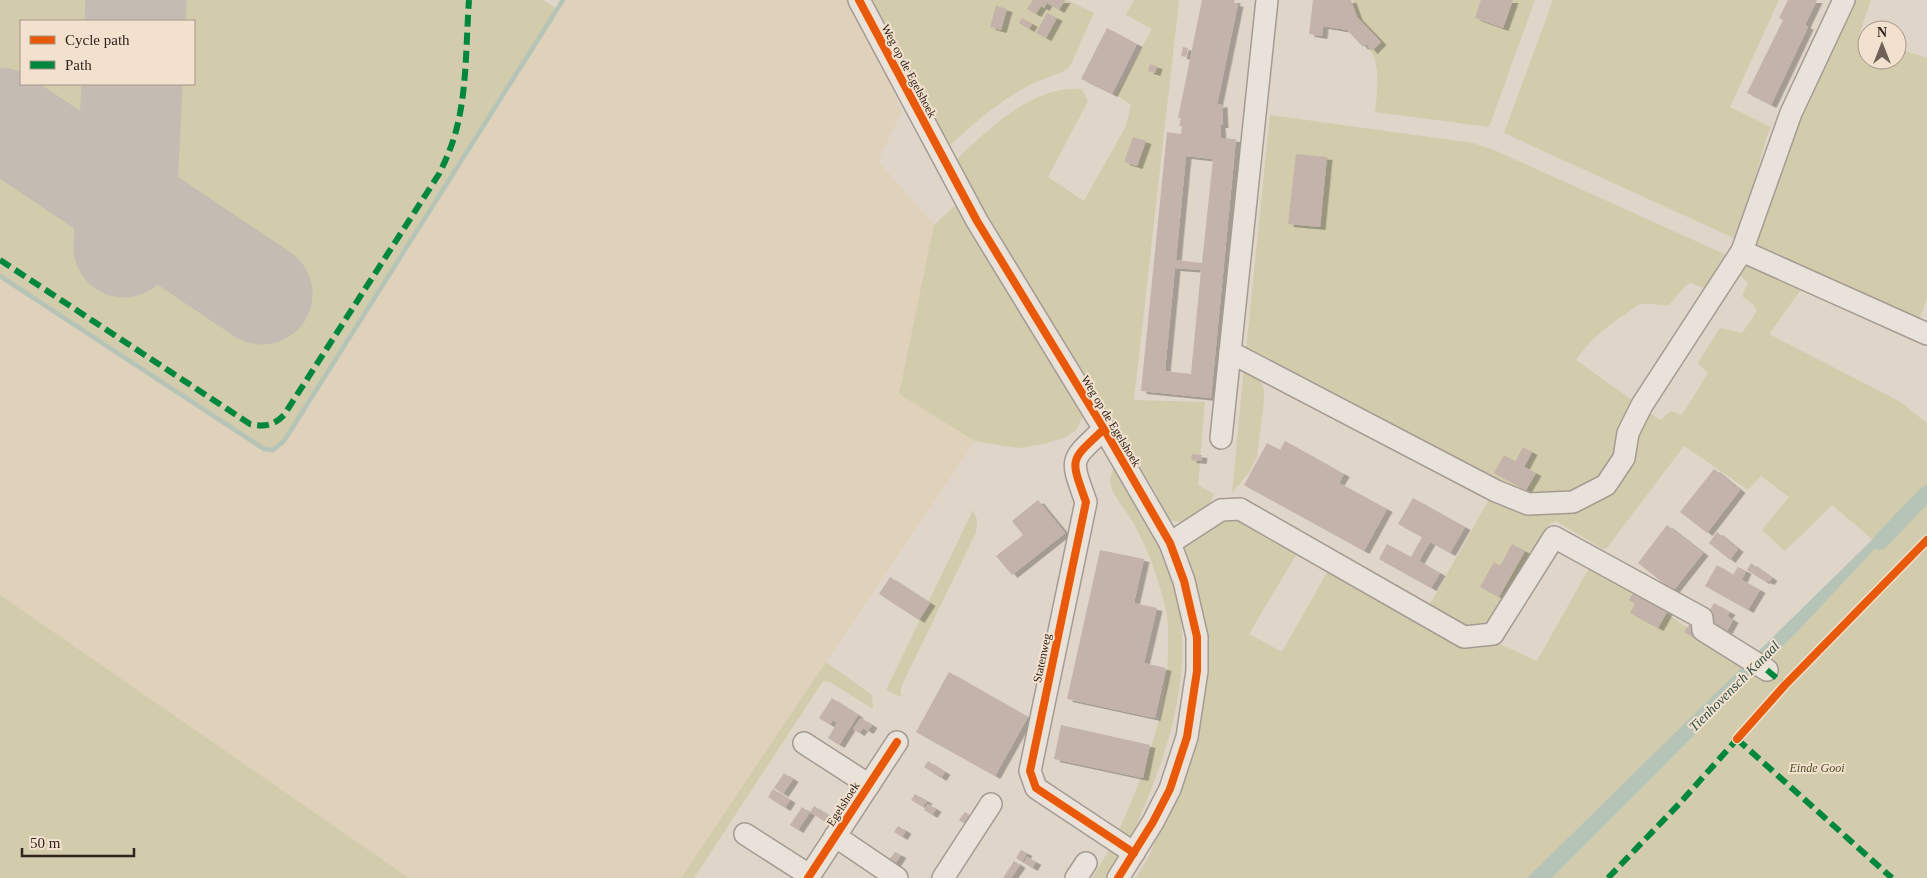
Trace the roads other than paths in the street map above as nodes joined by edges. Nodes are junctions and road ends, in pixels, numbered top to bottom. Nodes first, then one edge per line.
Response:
1 (860, 0) edge
2 (1267, 0) edge
3 (1844, 0) edge
4 (1742, 251) junction
5 (1927, 334) edge
6 (1230, 352) junction
7 (1104, 429) junction
8 (1221, 438) dead end
9 (1170, 543) junction
10 (1767, 670) dead end
11 (897, 742) dead end
12 (804, 743) dead end
13 (869, 785) junction
14 (991, 804) dead end
15 (745, 834) dead end
16 (835, 836) junction
17 (1134, 853) junction
18 (808, 877) edge
19 (897, 878) edge
20 (943, 878) edge
21 (1118, 878) edge

1 - 7 street, Weg op de Egelshoek
2 - 6 street
3 - 4 street
4 - 5 street
4 - 6 street
6 - 8 street
7 - 9 street, Weg op de Egelshoek
7 - 17 street, Statenweg
9 - 10 street
9 - 17 street, Weg op de Egelshoek
11 - 13 street, Egelshoek
12 - 13 street, Egelshoek
13 - 16 street, Egelshoek
14 - 20 street
15 - 18 street, Egelshoek
16 - 18 street, Egelshoek
16 - 19 street, Egelshoek
17 - 21 street, Weg op de Egelshoek

